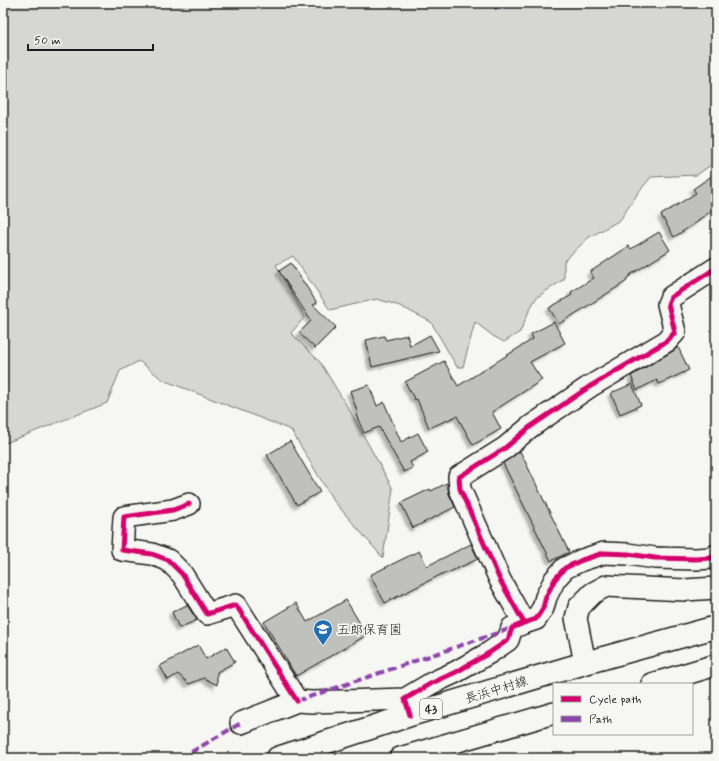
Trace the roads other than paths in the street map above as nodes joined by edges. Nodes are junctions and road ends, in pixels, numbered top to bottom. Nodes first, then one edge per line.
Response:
1 (716, 268) edge
2 (189, 504) dead end
3 (716, 555) edge
4 (716, 588) edge
5 (524, 623) junction
6 (716, 627) edge
7 (585, 663) junction
8 (716, 665) edge
9 (655, 683) edge
10 (297, 701) junction
11 (407, 707) junction
12 (553, 713) edge
13 (241, 723) dead end
14 (278, 758) edge
15 (400, 758) edge

1 - 5 street
2 - 10 street
3 - 5 street
4 - 7 street
5 - 11 street
6 - 7 main road, 長浜中村線 / 43
7 - 11 main road, 長浜中村線 / 43
8 - 9 street
10 - 11 street
10 - 13 street
11 - 14 main road, 長浜中村線 / 43
12 - 15 street

